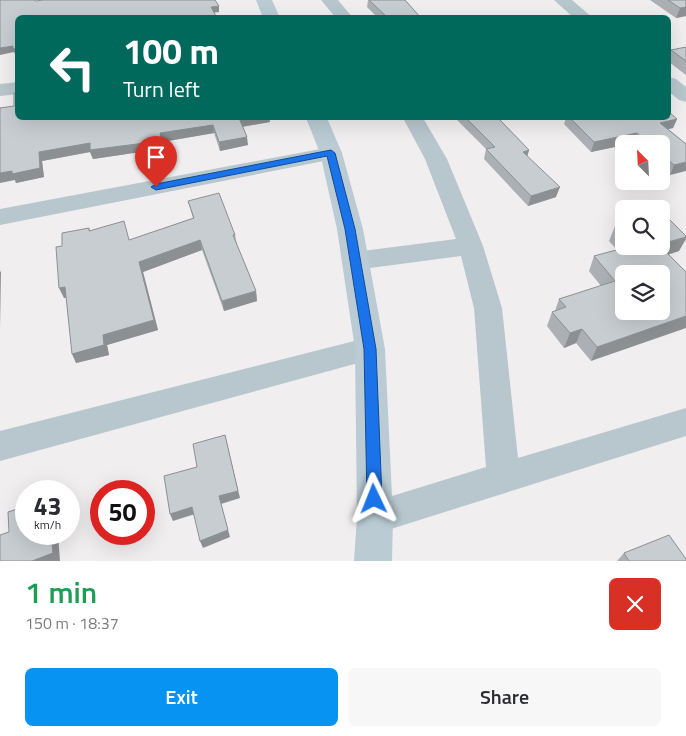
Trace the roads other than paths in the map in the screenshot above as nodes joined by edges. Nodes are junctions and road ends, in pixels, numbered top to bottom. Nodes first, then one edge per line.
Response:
1 (264, 0) edge
2 (329, 0) edge
3 (562, 0) edge
4 (271, 15) edge
5 (342, 15) edge
6 (581, 15) edge
7 (671, 84) edge
8 (15, 88) edge
9 (0, 90) edge
10 (686, 96) edge
11 (317, 120) edge
12 (414, 120) edge
13 (331, 153) junction
14 (0, 218) edge
15 (471, 246) junction
16 (356, 261) junction
17 (370, 349) junction
18 (686, 422) edge
19 (0, 446) edge
20 (504, 478) junction
21 (375, 518) junction
22 (372, 561) edge

1 - 4 main road
2 - 5 street
3 - 6 street
7 - 10 street
8 - 9 street
11 - 13 main road
12 - 15 street
13 - 14 street
13 - 16 main road
15 - 16 street
15 - 20 street
16 - 17 main road
17 - 19 street
17 - 21 main road
18 - 20 street
20 - 21 street
21 - 22 main road

